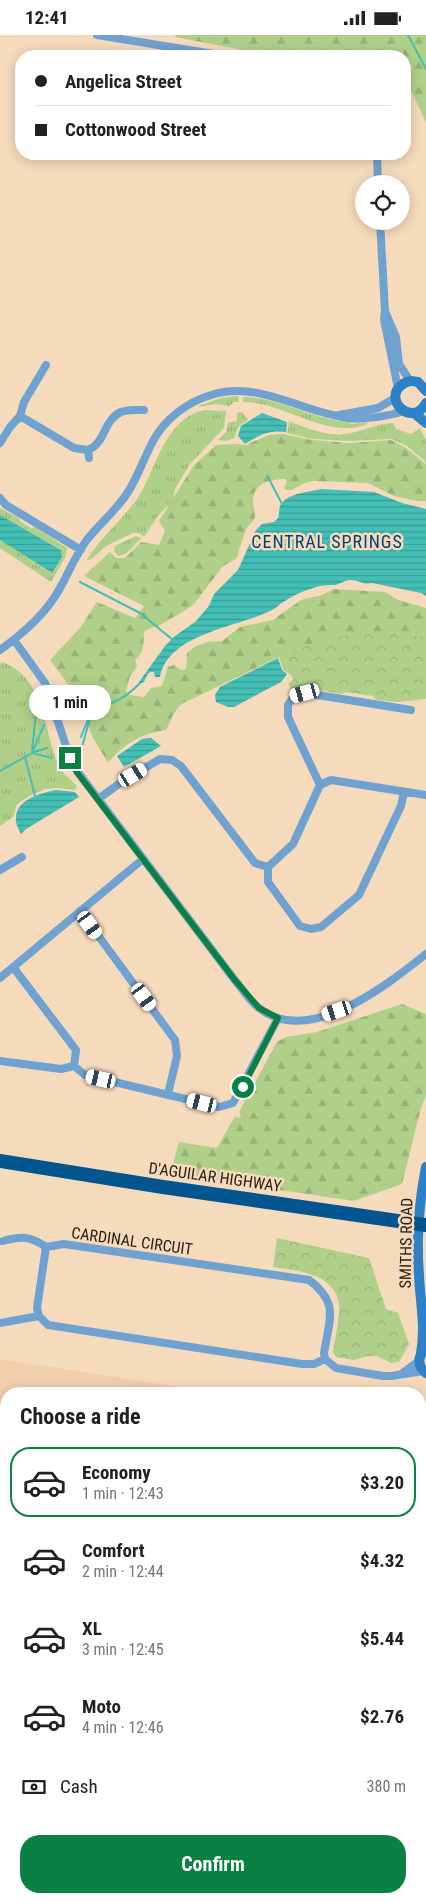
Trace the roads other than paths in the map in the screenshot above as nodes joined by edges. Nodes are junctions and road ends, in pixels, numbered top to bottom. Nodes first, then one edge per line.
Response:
1 (97, 35) edge
2 (189, 50) edge
3 (377, 160) edge
4 (378, 175) edge
5 (380, 230) edge
6 (385, 311) junction
7 (46, 365) dead end
8 (410, 381) junction
9 (424, 386) edge
10 (397, 393) junction
11 (426, 405) edge
12 (144, 410) dead end
13 (409, 412) junction
14 (20, 416) junction
15 (338, 416) junction
16 (426, 423) edge
17 (0, 443) edge
18 (2, 503) edge
19 (81, 550) junction
20 (14, 640) junction
21 (0, 650) edge
22 (411, 710) dead end
23 (320, 785) junction
24 (404, 792) junction
25 (426, 795) edge
26 (98, 799) junction
27 (22, 857) dead end
28 (143, 859) junction
29 (268, 867) junction
30 (0, 870) edge
31 (80, 911) junction
32 (426, 954) edge
33 (13, 967) junction
34 (0, 978) edge
35 (278, 1018) junction
36 (0, 1061) edge
37 (74, 1066) junction
38 (168, 1094) junction
39 (0, 1161) edge
40 (426, 1167) edge
41 (426, 1225) edge
42 (3, 1241) dead end
43 (46, 1247) junction
44 (39, 1316) junction
45 (0, 1323) edge
46 (425, 1324) edge
47 (422, 1354) edge
48 (325, 1359) junction
49 (425, 1372) edge
50 (400, 1375) junction

1 - 2 street
3 - 4 street
5 - 6 street
6 - 8 street
6 - 10 street
7 - 14 street
8 - 9 main road
8 - 10 main road
10 - 13 main road
10 - 15 street
11 - 13 main road
12 - 14 street
13 - 15 street
13 - 16 main road
14 - 17 street
15 - 19 street
18 - 19 street
19 - 20 street
20 - 21 street
20 - 26 street
22 - 23 street
23 - 24 street
23 - 29 street
24 - 25 street
24 - 29 street
26 - 28 street
26 - 29 street
27 - 30 street
28 - 31 street
28 - 35 street
31 - 33 street
31 - 38 street
32 - 35 street
33 - 34 street
33 - 37 street
35 - 38 street
36 - 37 street
37 - 38 street
39 - 41 highway, D'AGUILAR HIGHWAY
40 - 46 main road, SMITHS ROAD
42 - 43 street
43 - 44 street
43 - 48 street, CARDINAL CIRCUIT
44 - 45 street
44 - 48 street
46 - 47 main road, SMITHS ROAD
47 - 49 main road
47 - 50 street
48 - 50 street
49 - 50 street

